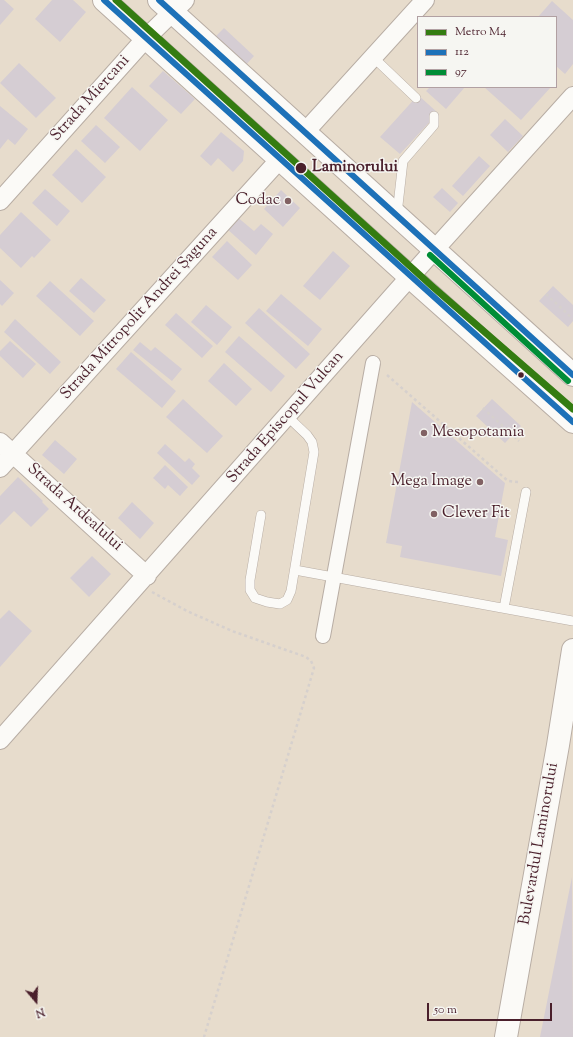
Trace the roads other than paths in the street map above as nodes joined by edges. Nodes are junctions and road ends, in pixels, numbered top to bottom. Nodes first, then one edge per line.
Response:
1 (104, 0) edge
2 (425, 0) edge
3 (172, 4) edge
4 (146, 38) junction
5 (373, 57) junction
6 (573, 96) edge
7 (416, 98) dead end
8 (434, 116) dead end
9 (305, 132) junction
10 (280, 160) junction
11 (0, 201) edge
12 (397, 215) junction
13 (434, 249) junction
14 (410, 277) junction
15 (373, 363) road end
16 (573, 375) edge
17 (287, 416) junction
18 (573, 422) edge
19 (0, 442) edge
20 (13, 454) junction
21 (0, 468) edge
22 (526, 492) road end
23 (261, 515) dead end
24 (295, 570) junction
25 (334, 578) junction
26 (148, 583) junction
27 (504, 608) junction
28 (573, 621) edge
29 (323, 636) dead end
30 (573, 650) edge
31 (0, 740) edge
32 (506, 1037) edge

1 - 4 main road
2 - 5 street
3 - 4 street, Strada Miercani
3 - 9 main road
4 - 10 main road
4 - 11 street, Strada Miercani
5 - 7 lane
5 - 9 street
6 - 13 street, Strada Episcopul Vulcan
8 - 12 lane
9 - 12 main road
10 - 14 main road
10 - 20 street, Strada Mitropolit Andrei Șaguna
12 - 13 main road
13 - 14 street, Strada Episcopul Vulcan
13 - 16 main road
14 - 17 street, Strada Episcopul Vulcan
14 - 18 main road
15 - 25 street
17 - 24 lane
17 - 26 street, Strada Episcopul Vulcan
19 - 20 street, Strada Ardealului
20 - 21 street, Strada Mitropolit Andrei Șaguna
20 - 26 street, Strada Ardealului
22 - 27 lane
23 - 24 lane
24 - 25 lane
25 - 27 lane
25 - 29 street
26 - 31 street, Strada Episcopul Vulcan
27 - 28 lane
30 - 32 main road, Bulevardul Laminorului

